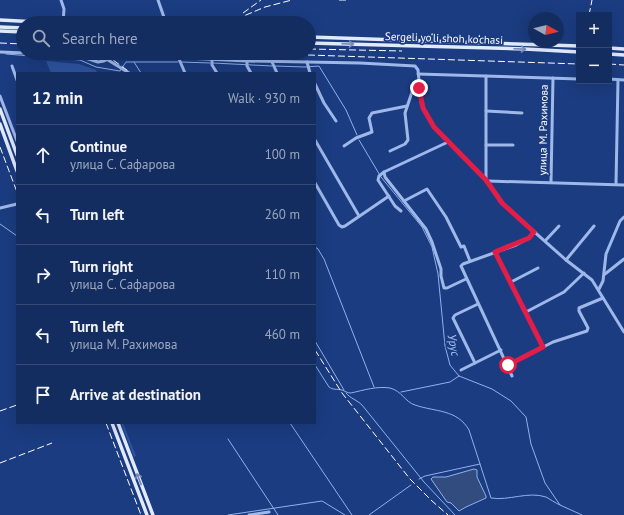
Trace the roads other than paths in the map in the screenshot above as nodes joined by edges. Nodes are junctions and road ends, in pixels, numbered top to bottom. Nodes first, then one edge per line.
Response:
1 (61, 0) edge
2 (158, 0) edge
3 (64, 16) edge
4 (164, 16) edge
5 (0, 20) edge
6 (16, 21) edge
7 (0, 27) edge
8 (16, 28) edge
9 (0, 32) edge
10 (16, 32) edge
11 (316, 37) edge
12 (316, 43) edge
13 (576, 46) edge
14 (612, 48) edge
15 (624, 49) edge
16 (0, 52) edge
17 (576, 52) edge
18 (16, 53) edge
19 (612, 54) edge
20 (624, 55) edge
21 (92, 60) edge
22 (108, 60) joint
23 (169, 60) edge
24 (196, 60) edge
25 (212, 60) edge
26 (230, 60) edge
27 (179, 61) junction
28 (247, 61) junction
29 (272, 64) junction
30 (308, 65) junction
31 (12, 66) dead end
32 (128, 72) edge
33 (184, 72) edge
34 (216, 72) edge
35 (250, 72) edge
36 (276, 72) edge
37 (310, 72) edge
38 (418, 74) junction
39 (486, 76) junction
40 (16, 77) edge
41 (553, 78) junction
42 (576, 79) edge
43 (612, 79) edge
44 (618, 80) junction
45 (624, 80) edge
46 (316, 86) edge
47 (419, 88) junction
48 (0, 96) edge
49 (407, 106) junction
50 (0, 109) edge
51 (486, 111) junction
52 (522, 113) dead end
53 (336, 121) dead end
54 (0, 124) edge
55 (16, 138) edge
56 (316, 142) edge
57 (448, 142) junction
58 (486, 145) junction
59 (344, 146) dead end
60 (513, 146) dead end
61 (390, 150) dead end
62 (16, 153) edge
63 (16, 168) edge
64 (384, 172) junction
65 (487, 180) junction
66 (551, 182) junction
67 (616, 184) junction
68 (316, 185) edge
69 (624, 185) edge
70 (389, 196) junction
71 (404, 201) junction
72 (16, 204) edge
73 (0, 208) edge
74 (401, 211) dead end
75 (359, 216) junction
76 (624, 217) edge
77 (559, 226) dead end
78 (594, 226) dead end
79 (534, 232) junction
80 (545, 241) junction
81 (495, 252) junction
82 (624, 259) edge
83 (566, 260) junction
84 (470, 261) junction
85 (538, 268) dead end
86 (584, 273) junction
87 (605, 274) junction
88 (466, 278) junction
89 (511, 282) junction
90 (599, 289) junction
91 (603, 298) junction
92 (478, 304) junction
93 (526, 312) junction
94 (624, 332) edge
95 (543, 347) junction
96 (501, 350) junction
97 (475, 363) junction
98 (508, 365) junction
99 (461, 370) dead end
100 (512, 376) dead end
101 (112, 424) edge
102 (118, 424) edge
103 (269, 512) dead end
104 (147, 515) edge
105 (153, 515) edge
106 (248, 515) edge
107 (252, 515) edge

1 - 3 street
2 - 4 street
5 - 6 main road
7 - 8 main road
9 - 10 main road
11 - 13 main road, Sergeli yo‘li shoh ko‘chasi
12 -> 17 main road, Sergeli yo‘li shoh ko‘chasi
14 - 15 main road
16 - 18 street
19 - 20 main road
21 - 22 street
22 - 32 street
23 - 27 street
24 - 27 street
25 - 34 street
26 - 28 street
27 - 33 street
28 - 29 street
28 - 35 street
29 - 30 street
29 - 36 street
30 - 37 street
30 - 38 street
31 - 40 street
38 - 39 street
38 - 47 street
39 - 41 street
39 - 51 street
41 - 42 street
41 - 66 street, улица М. Рахимова
43 - 44 street
44 - 45 street
44 - 67 street
46 - 53 street
47 - 49 street
47 - 57 street
48 - 55 street
49 - 59 street
49 - 61 street
50 - 62 main road
51 - 52 street
51 - 58 street
54 - 63 main road
56 - 75 street
57 - 64 street
57 - 65 street
58 - 60 street
58 - 65 street
64 - 70 street
64 - 71 street
65 - 66 street, улица М. Рахимова
65 - 79 street
66 - 67 street, улица М. Рахимова
67 - 69 street, улица М. Рахимова
68 - 75 street
70 - 74 street
70 - 75 street
71 - 84 street
71 - 88 street
72 - 73 street
76 - 87 street
77 - 80 street
78 - 83 street
79 - 80 street
79 - 81 street
80 - 83 street
81 - 84 street
81 - 89 street
82 - 87 street
83 - 86 street
84 - 88 street
85 - 89 street
86 - 90 street
86 - 93 street
87 - 90 street
88 - 92 street
89 - 93 street
90 - 91 street
91 - 94 street
91 - 95 street
92 - 96 street
92 - 97 street
93 - 95 street
95 - 98 street
96 - 97 street
96 - 98 street
97 - 99 street
98 - 100 street
101 - 104 main road
105 -> 102 main road
103 - 107 street
106 - 107 street

